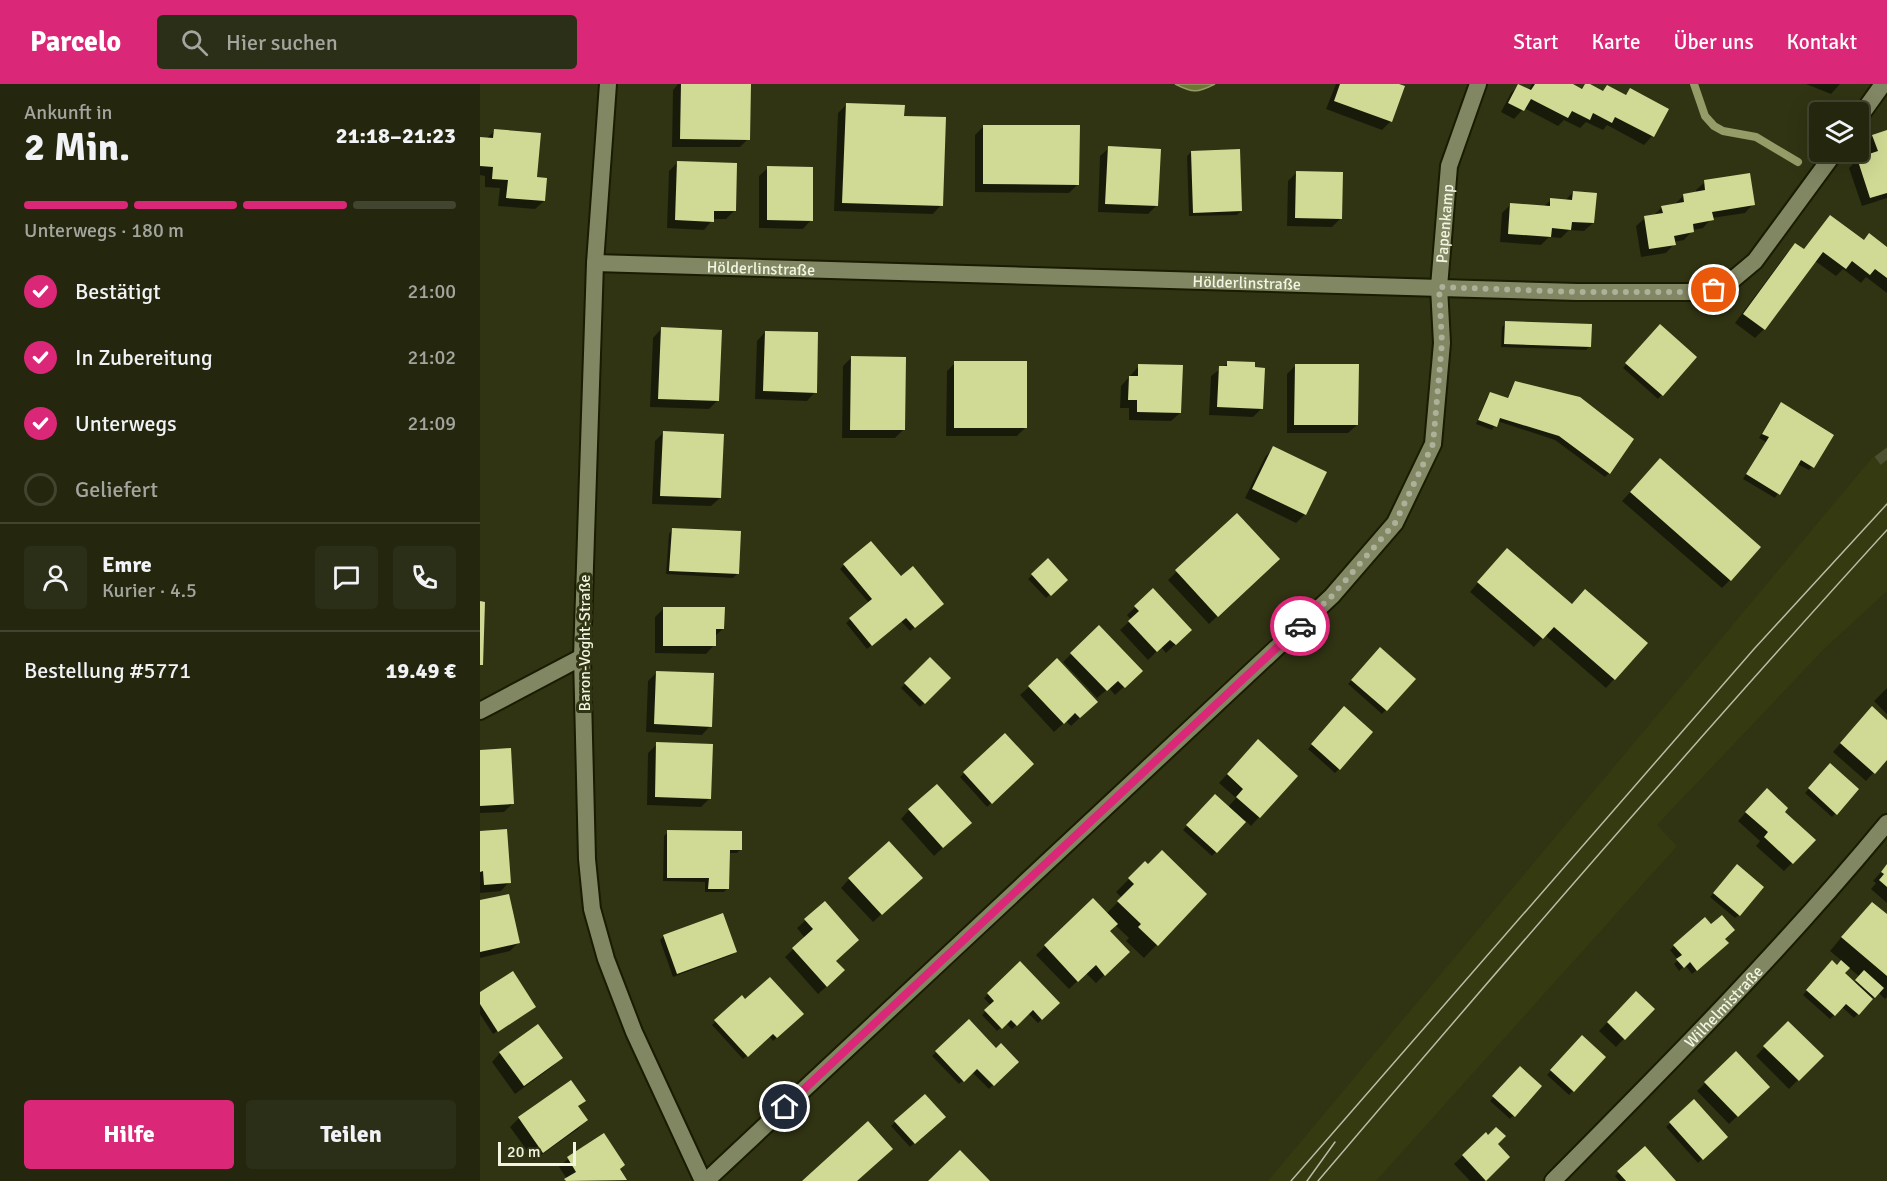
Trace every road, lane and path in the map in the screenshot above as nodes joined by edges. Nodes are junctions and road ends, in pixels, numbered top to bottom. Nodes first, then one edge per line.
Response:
1 (608, 84) edge
2 (1478, 84) edge
3 (1883, 84) edge
4 (1869, 104) edge
5 (1828, 162) edge
6 (595, 263) junction
7 (1439, 287) junction
8 (582, 657) junction
9 (480, 711) edge
10 (1887, 823) edge
11 (704, 1181) edge
12 (1553, 1181) edge

1 - 6 street, Baron-Voght-Straße
2 - 7 street, Papenkamp
3 - 4 street
5 - 7 street, Hölderlinstraße
6 - 7 street, Hölderlinstraße
6 - 8 street, Baron-Voght-Straße
7 - 11 street, Papenkamp
8 - 9 street
8 - 11 street, Baron-Voght-Straße
10 - 12 street, Wilhelmistraße

